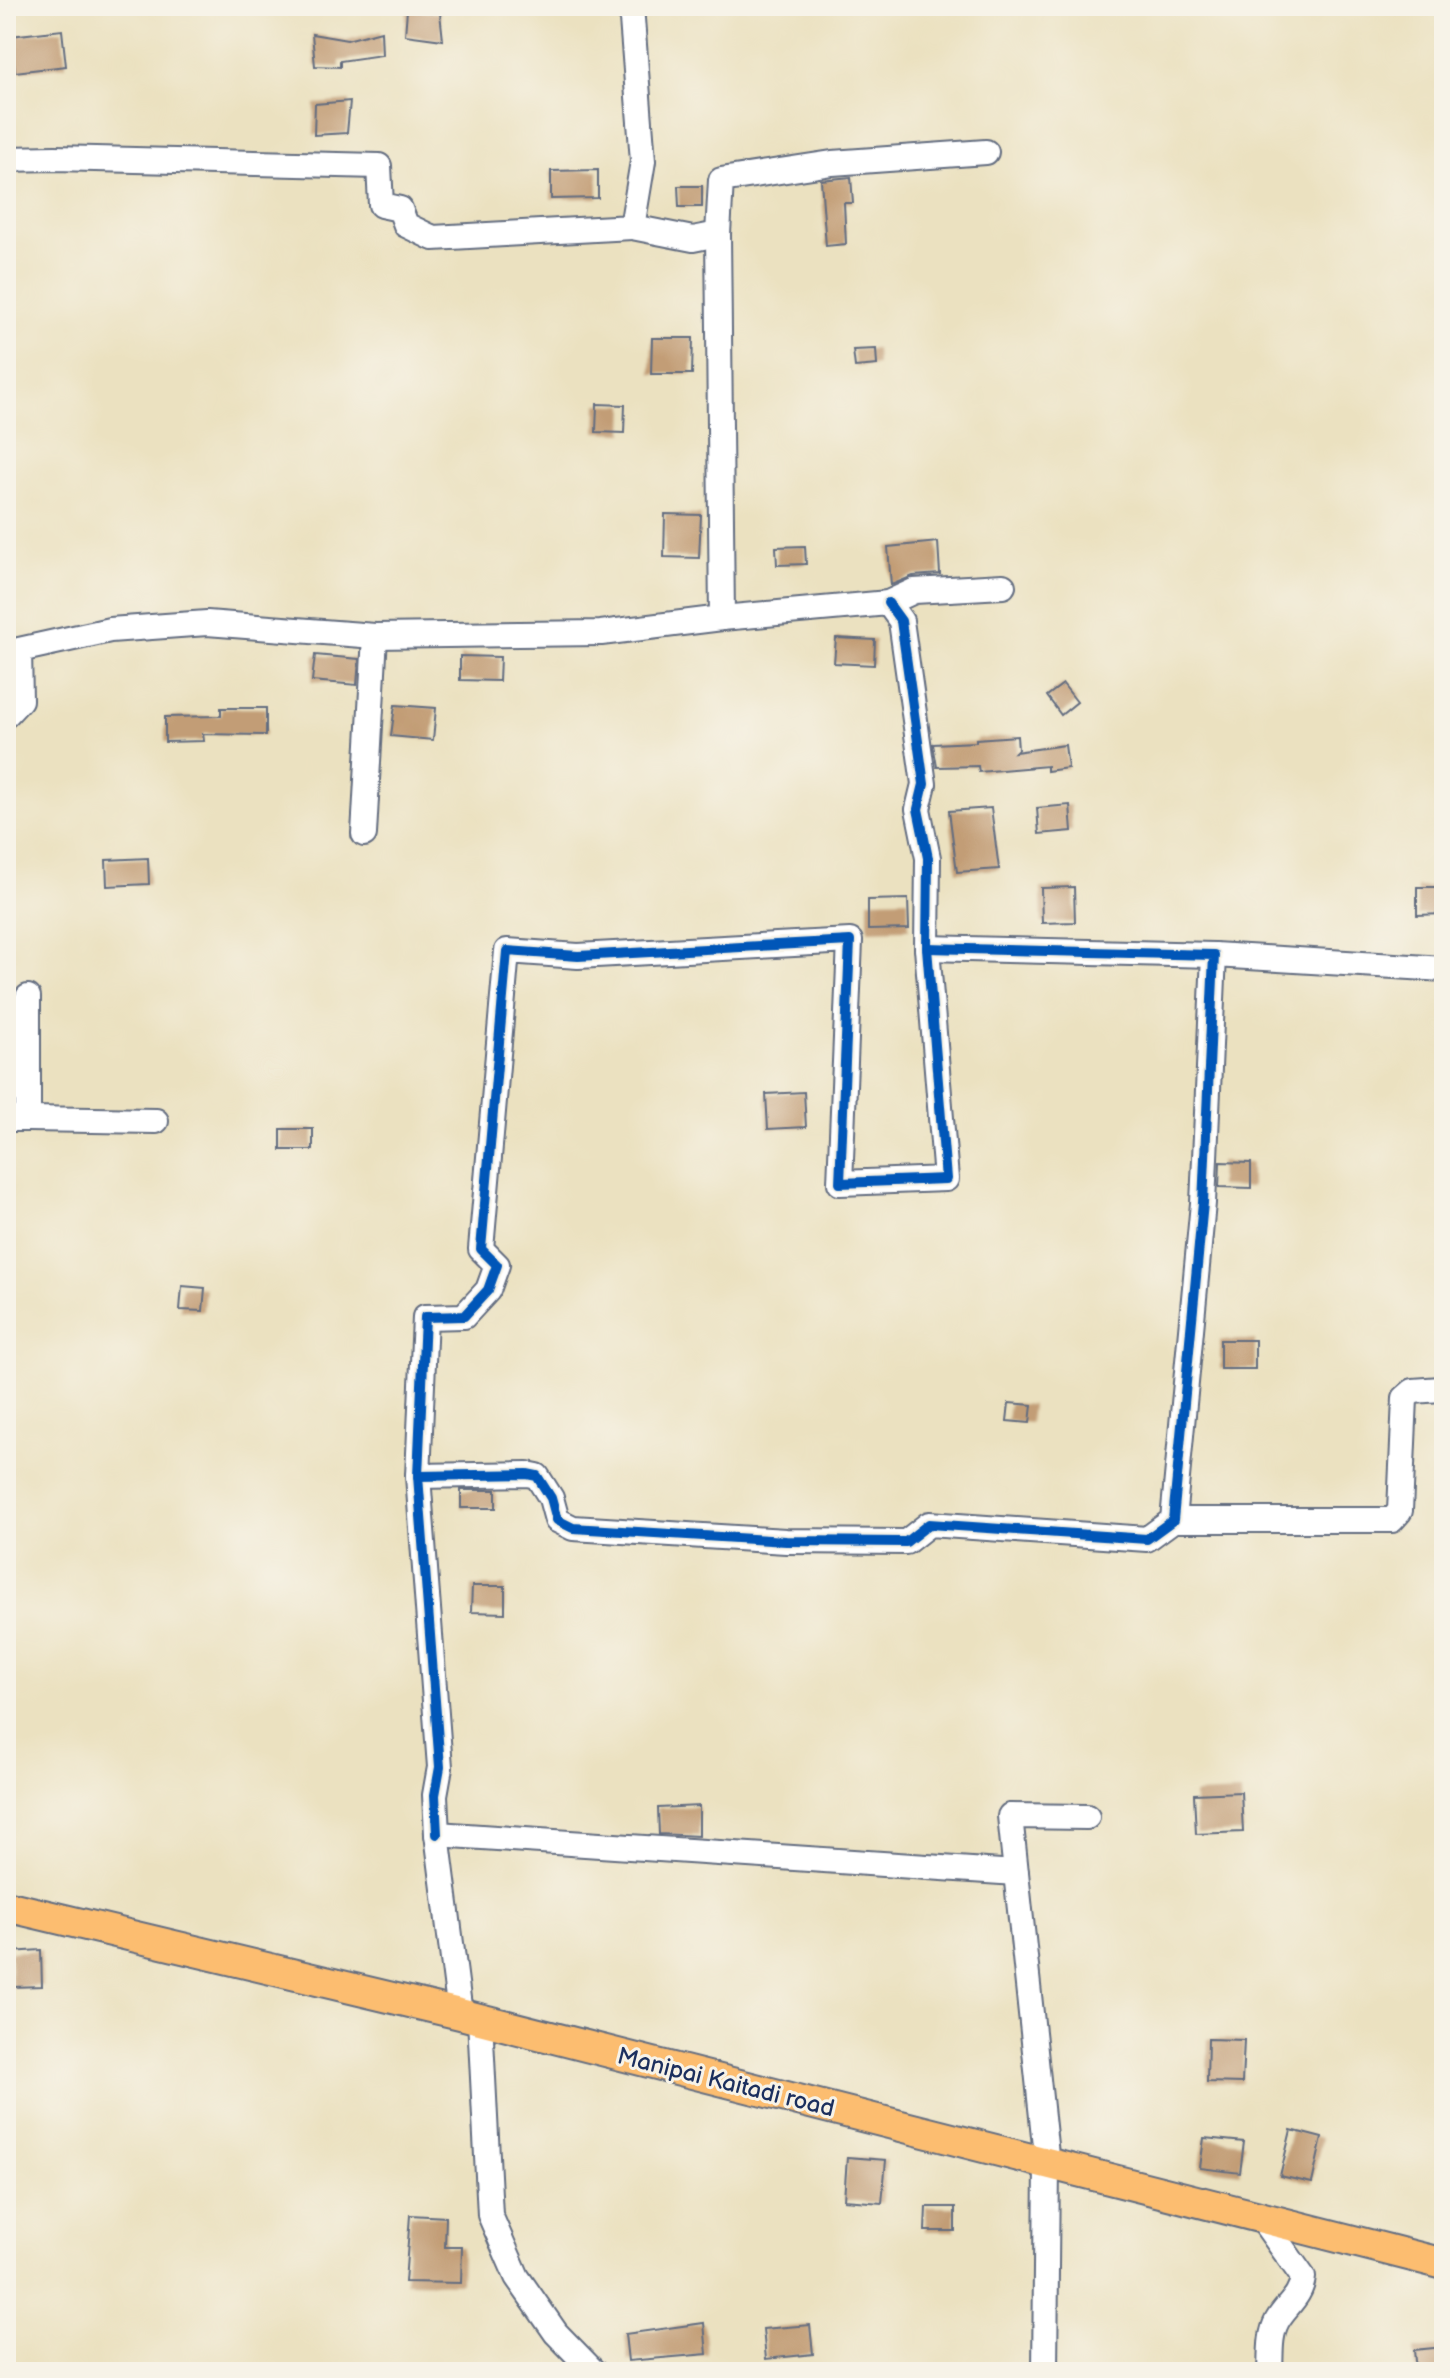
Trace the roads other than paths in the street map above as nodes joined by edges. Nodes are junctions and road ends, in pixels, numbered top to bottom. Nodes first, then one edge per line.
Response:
1 (631, 6) edge
2 (986, 152) dead end
3 (6, 159) edge
4 (632, 227) junction
5 (718, 234) junction
6 (1003, 586) dead end
7 (888, 603) junction
8 (722, 618) junction
9 (375, 636) junction
10 (6, 715) edge
11 (364, 834) dead end
12 (927, 948) junction
13 (1214, 955) junction
14 (1444, 969) edge
15 (28, 997) dead end
16 (17, 1119) edge
17 (156, 1121) dead end
18 (1441, 1389) dead end
19 (418, 1476) junction
20 (1173, 1520) junction
21 (1087, 1817) dead end
22 (437, 1834) junction
23 (1016, 1873) junction
24 (6, 1906) edge
25 (470, 2016) junction
26 (1047, 2164) junction
27 (1261, 2218) junction
28 (1444, 2264) edge
29 (594, 2372) edge
30 (1045, 2372) edge
31 (1270, 2372) edge

1 - 4 street
2 - 5 street
3 - 4 street
4 - 5 street
5 - 8 street
6 - 7 street
7 - 8 street
7 - 12 street
8 - 9 street
9 - 10 street
9 - 11 street
12 - 13 street
12 - 19 street
13 - 14 street
13 - 20 street
15 - 16 street
16 - 17 street
18 - 20 street
19 - 20 street
19 - 22 street
21 - 23 street
22 - 23 street
22 - 25 street
23 - 26 street
24 - 25 main road, Manipai Kaitadi road
25 - 26 main road, Manipai Kaitadi road
25 - 29 street
26 - 27 main road, Manipai Kaitadi road
26 - 30 street
27 - 28 main road, Manipai Kaitadi road
27 - 31 street

